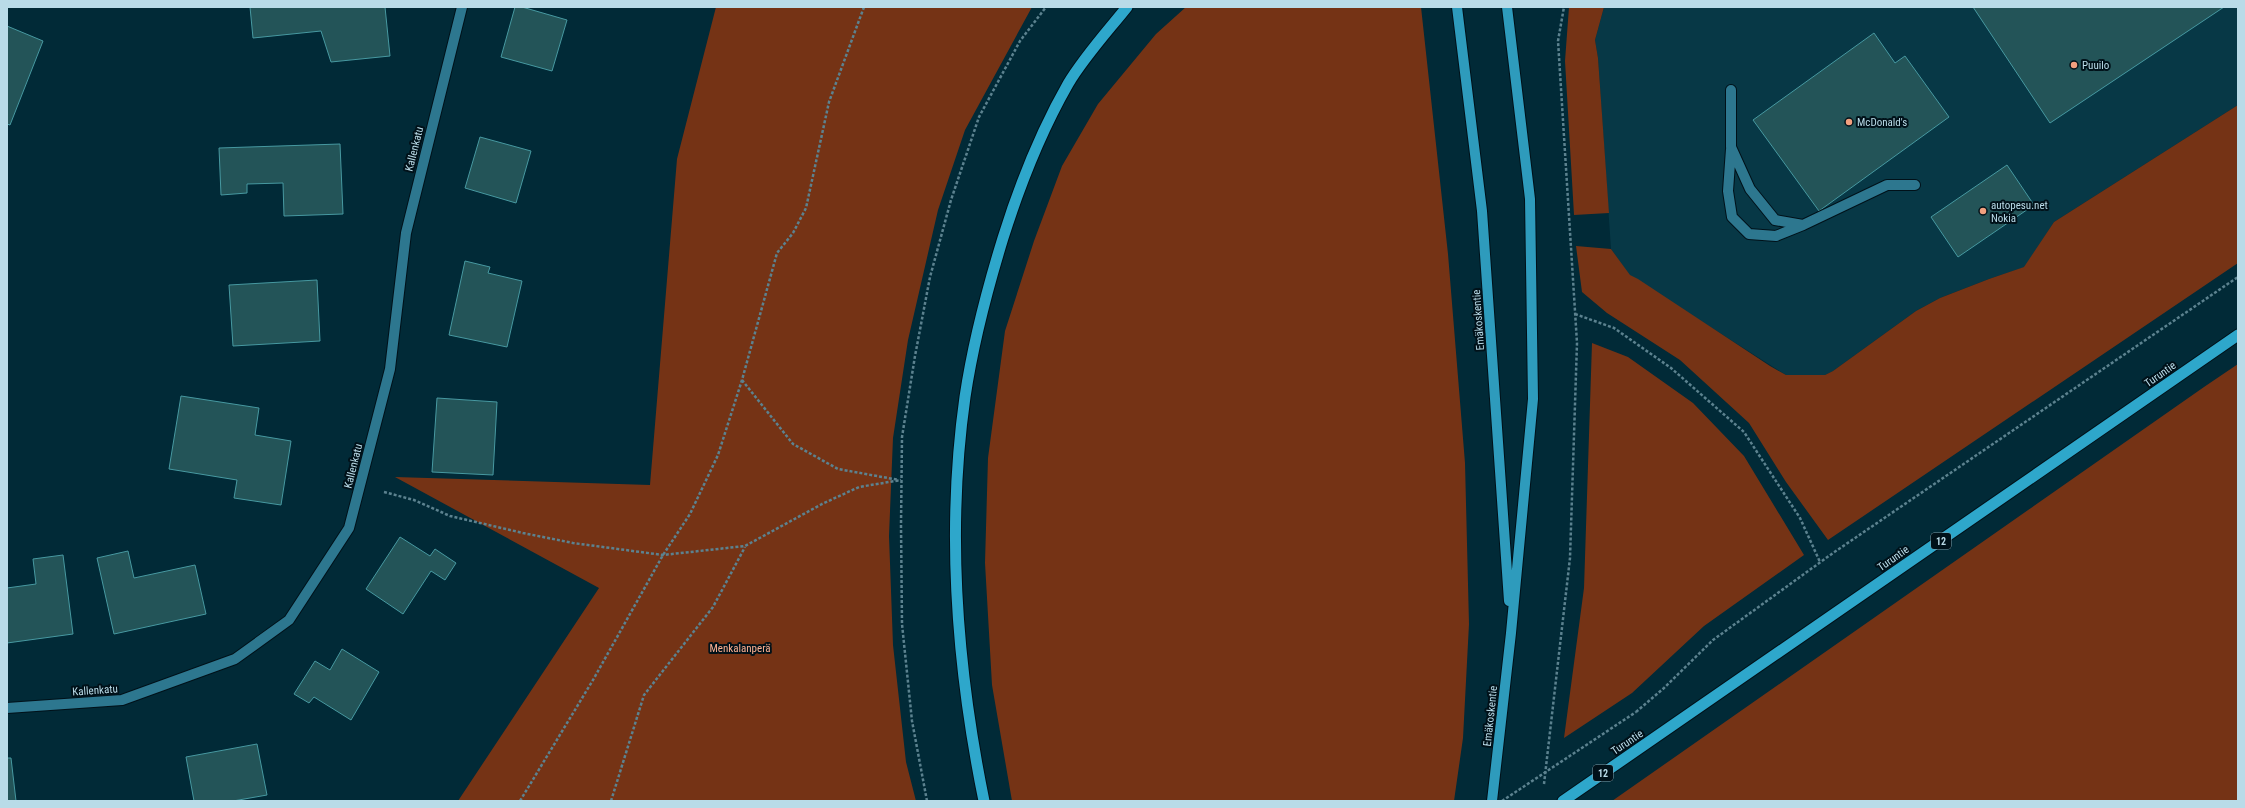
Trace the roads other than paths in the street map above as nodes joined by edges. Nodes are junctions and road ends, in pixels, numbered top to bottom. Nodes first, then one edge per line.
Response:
1 (462, 7) edge
2 (1126, 7) edge
3 (1457, 7) edge
4 (1507, 7) edge
5 (1731, 90) dead end
6 (1731, 147) junction
7 (1915, 185) dead end
8 (1803, 225) junction
9 (2238, 335) edge
10 (1511, 633) junction
11 (7, 708) edge
12 (984, 801) edge
13 (1492, 801) edge
14 (1563, 801) edge

1 - 11 street, Kallenkatu
2 - 12 highway
3 - 10 main road, Emäkoskentie
4 - 10 main road, Emäkoskentie
5 - 6 street
6 - 8 street
6 - 8 street
7 - 8 street
9 - 14 highway, Turuntie / 12
10 - 13 main road, Emäkoskentie

